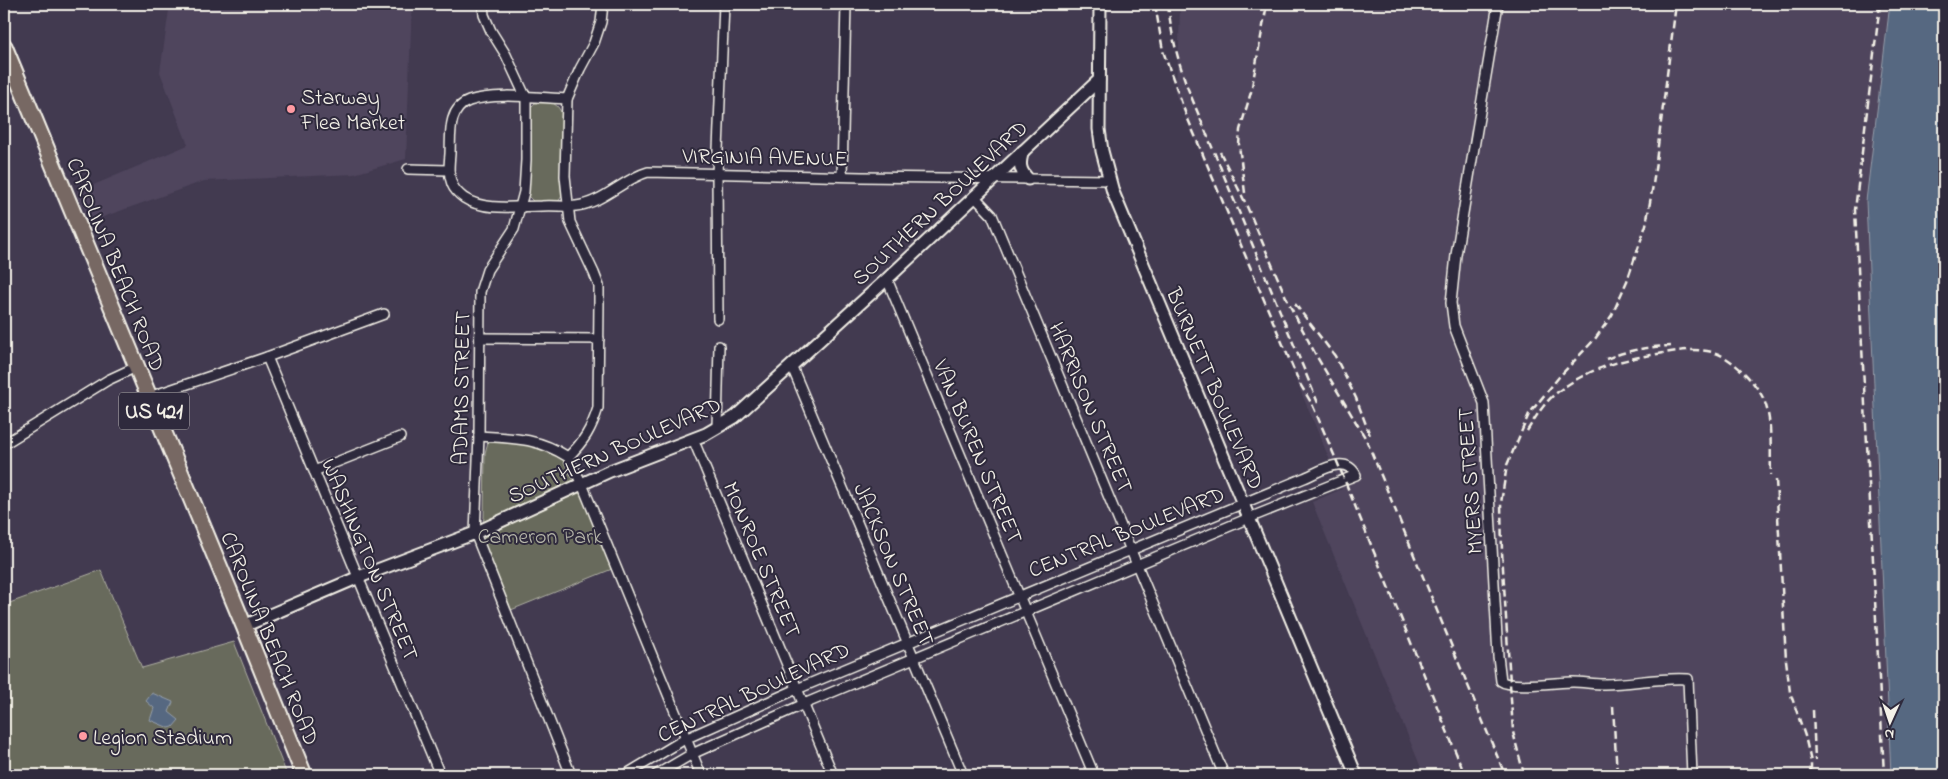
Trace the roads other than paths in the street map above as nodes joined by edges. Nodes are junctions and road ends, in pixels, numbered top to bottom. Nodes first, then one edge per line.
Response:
1 (484, 4) edge
2 (603, 4) edge
3 (724, 4) edge
4 (846, 4) edge
5 (1100, 4) edge
6 (1498, 4) edge
7 (4, 46) edge
8 (1099, 80) junction
9 (526, 98) junction
10 (567, 99) junction
11 (1023, 151) junction
12 (408, 169) dead end
13 (448, 170) junction
14 (717, 174) junction
15 (842, 176) junction
16 (994, 178) junction
17 (1028, 179) junction
18 (1109, 180) junction
19 (974, 196) junction
20 (568, 205) junction
21 (521, 206) junction
22 (886, 279) junction
23 (384, 314) dead end
24 (718, 319) dead end
25 (480, 338) junction
26 (599, 339) junction
27 (719, 346) dead end
28 (267, 357) junction
29 (136, 367) junction
30 (792, 367) junction
31 (149, 397) junction
32 (717, 428) junction
33 (479, 436) junction
34 (400, 437) dead end
35 (693, 439) junction
36 (4, 444) edge
37 (568, 457) junction
38 (314, 471) junction
39 (582, 484) junction
40 (1243, 503) junction
41 (1248, 518) junction
42 (475, 532) junction
43 (1131, 550) junction
44 (1137, 566) junction
45 (359, 577) junction
46 (1019, 595) junction
47 (1025, 612) junction
48 (244, 626) junction
49 (908, 642) junction
50 (915, 657) junction
51 (797, 689) junction
52 (804, 704) junction
53 (685, 739) junction
54 (692, 754) junction
55 (304, 775) edge
56 (440, 775) edge
57 (571, 775) edge
58 (625, 775) edge
59 (656, 775) edge
60 (701, 775) edge
61 (833, 775) edge
62 (963, 775) edge
63 (1094, 775) edge
64 (1224, 775) edge
65 (1356, 775) edge
66 (1692, 775) edge

1 - 9 street, ADAMS STREET
2 - 10 street
3 - 14 street
4 - 15 street
5 - 8 street, BURNETT BOULEVARD
6 - 66 street, MYERS STREET
7 - 29 highway, CAROLINA BEACH ROAD / US 421
8 - 11 street, SOUTHERN BOULEVARD
8 - 18 street, BURNETT BOULEVARD
9 - 10 street, VIRGINIA AVENUE
9 - 13 street, VIRGINIA AVENUE
9 - 21 street, ADAMS STREET
10 - 20 street
11 - 16 street, SOUTHERN BOULEVARD
11 - 17 street
12 - 13 street
13 - 21 street, VIRGINIA AVENUE
14 - 15 street, VIRGINIA AVENUE
14 - 20 street, VIRGINIA AVENUE
14 - 24 street
15 - 16 street, VIRGINIA AVENUE
16 - 17 street, VIRGINIA AVENUE
16 - 19 street, SOUTHERN BOULEVARD
17 - 18 street, VIRGINIA AVENUE
18 - 40 street, BURNETT BOULEVARD
19 - 22 street, SOUTHERN BOULEVARD
19 - 43 street, HARRISON STREET
20 - 21 street, VIRGINIA AVENUE
20 - 26 street
21 - 25 street, ADAMS STREET
22 - 30 street, SOUTHERN BOULEVARD
22 - 46 street, VAN BUREN STREET
23 - 28 street
25 - 26 street
25 - 33 street, ADAMS STREET
26 - 37 street
27 - 32 street
28 - 31 street
28 - 38 street, WASHINGTON STREET
29 - 31 highway, CAROLINA BEACH ROAD / US 421
29 - 36 street
30 - 32 street, SOUTHERN BOULEVARD
30 - 49 street, JACKSON STREET
31 - 48 highway, CAROLINA BEACH ROAD / US 421
32 - 35 street, SOUTHERN BOULEVARD
33 - 37 street
33 - 42 street, ADAMS STREET
34 - 38 street
35 - 39 street, SOUTHERN BOULEVARD
35 - 51 street, MONROE STREET
37 - 39 street
38 - 45 street, WASHINGTON STREET
39 - 42 street, SOUTHERN BOULEVARD
39 - 53 street
40 - 41 street, BURNETT BOULEVARD
40 - 41 street, CENTRAL BOULEVARD
40 - 43 street, CENTRAL BOULEVARD
41 - 44 street, CENTRAL BOULEVARD
41 - 65 street, BURNETT BOULEVARD
42 - 45 street, SOUTHERN BOULEVARD
42 - 57 street, ADAMS STREET
43 - 44 street, HARRISON STREET
43 - 46 street, CENTRAL BOULEVARD
44 - 47 street, CENTRAL BOULEVARD
44 - 64 street, HARRISON STREET
45 - 48 street, SOUTHERN BOULEVARD
45 - 56 street, WASHINGTON STREET
46 - 47 street, VAN BUREN STREET
46 - 49 street, CENTRAL BOULEVARD
47 - 50 street, CENTRAL BOULEVARD
47 - 63 street, VAN BUREN STREET
48 - 55 highway, CAROLINA BEACH ROAD / US 421
49 - 50 street, JACKSON STREET
49 - 51 street, CENTRAL BOULEVARD
50 - 52 street, CENTRAL BOULEVARD
50 - 62 street, JACKSON STREET
51 - 52 street, MONROE STREET
51 - 53 street, CENTRAL BOULEVARD
52 - 54 street, CENTRAL BOULEVARD
52 - 61 street, MONROE STREET
53 - 54 street
53 - 58 street, CENTRAL BOULEVARD
54 - 59 street, CENTRAL BOULEVARD
54 - 60 street

